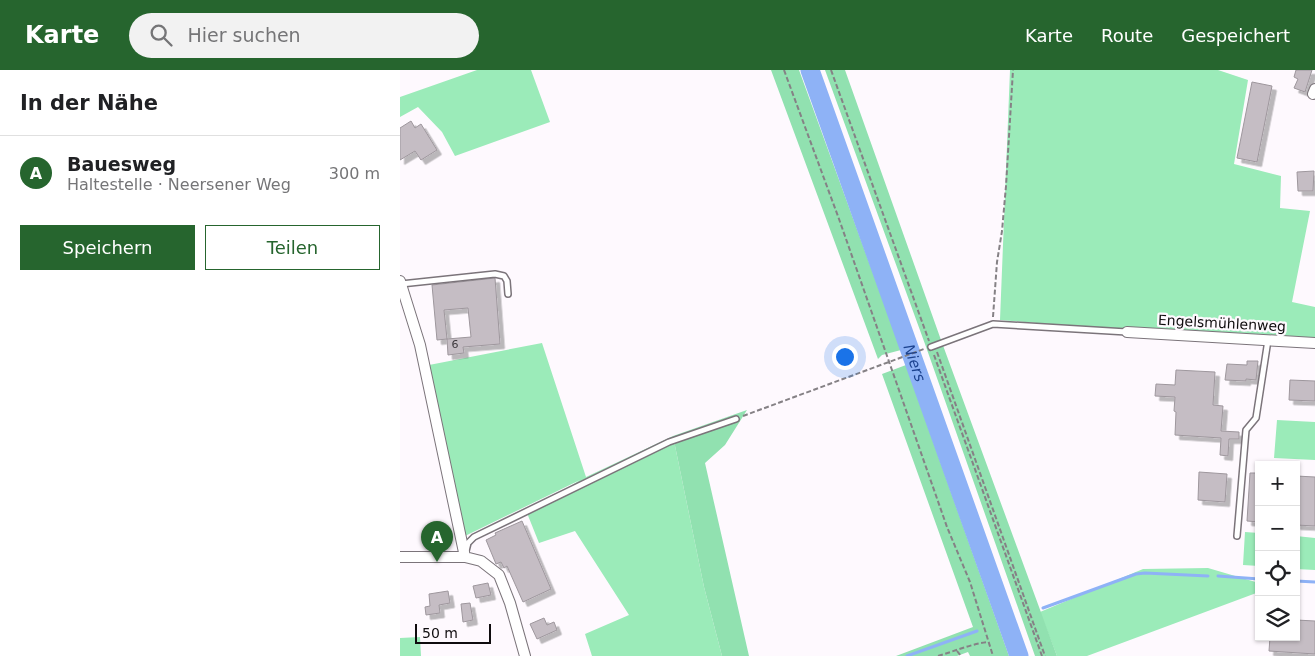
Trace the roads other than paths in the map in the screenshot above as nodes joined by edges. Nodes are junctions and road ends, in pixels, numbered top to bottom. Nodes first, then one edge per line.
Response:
1 (401, 282) edge
2 (508, 294) dead end
3 (1126, 332) joint
4 (1268, 340) junction
5 (1315, 343) edge
6 (931, 347) road end
7 (736, 419) road end
8 (1237, 536) dead end
9 (400, 557) edge
10 (465, 558) junction
11 (525, 656) edge

1 - 2 lane
1 - 10 street
3 - 4 street, Engelsmühlenweg
3 - 6 lane
4 - 5 street, Engelsmühlenweg
4 - 8 lane
7 - 10 lane
9 - 10 street
10 - 11 street

